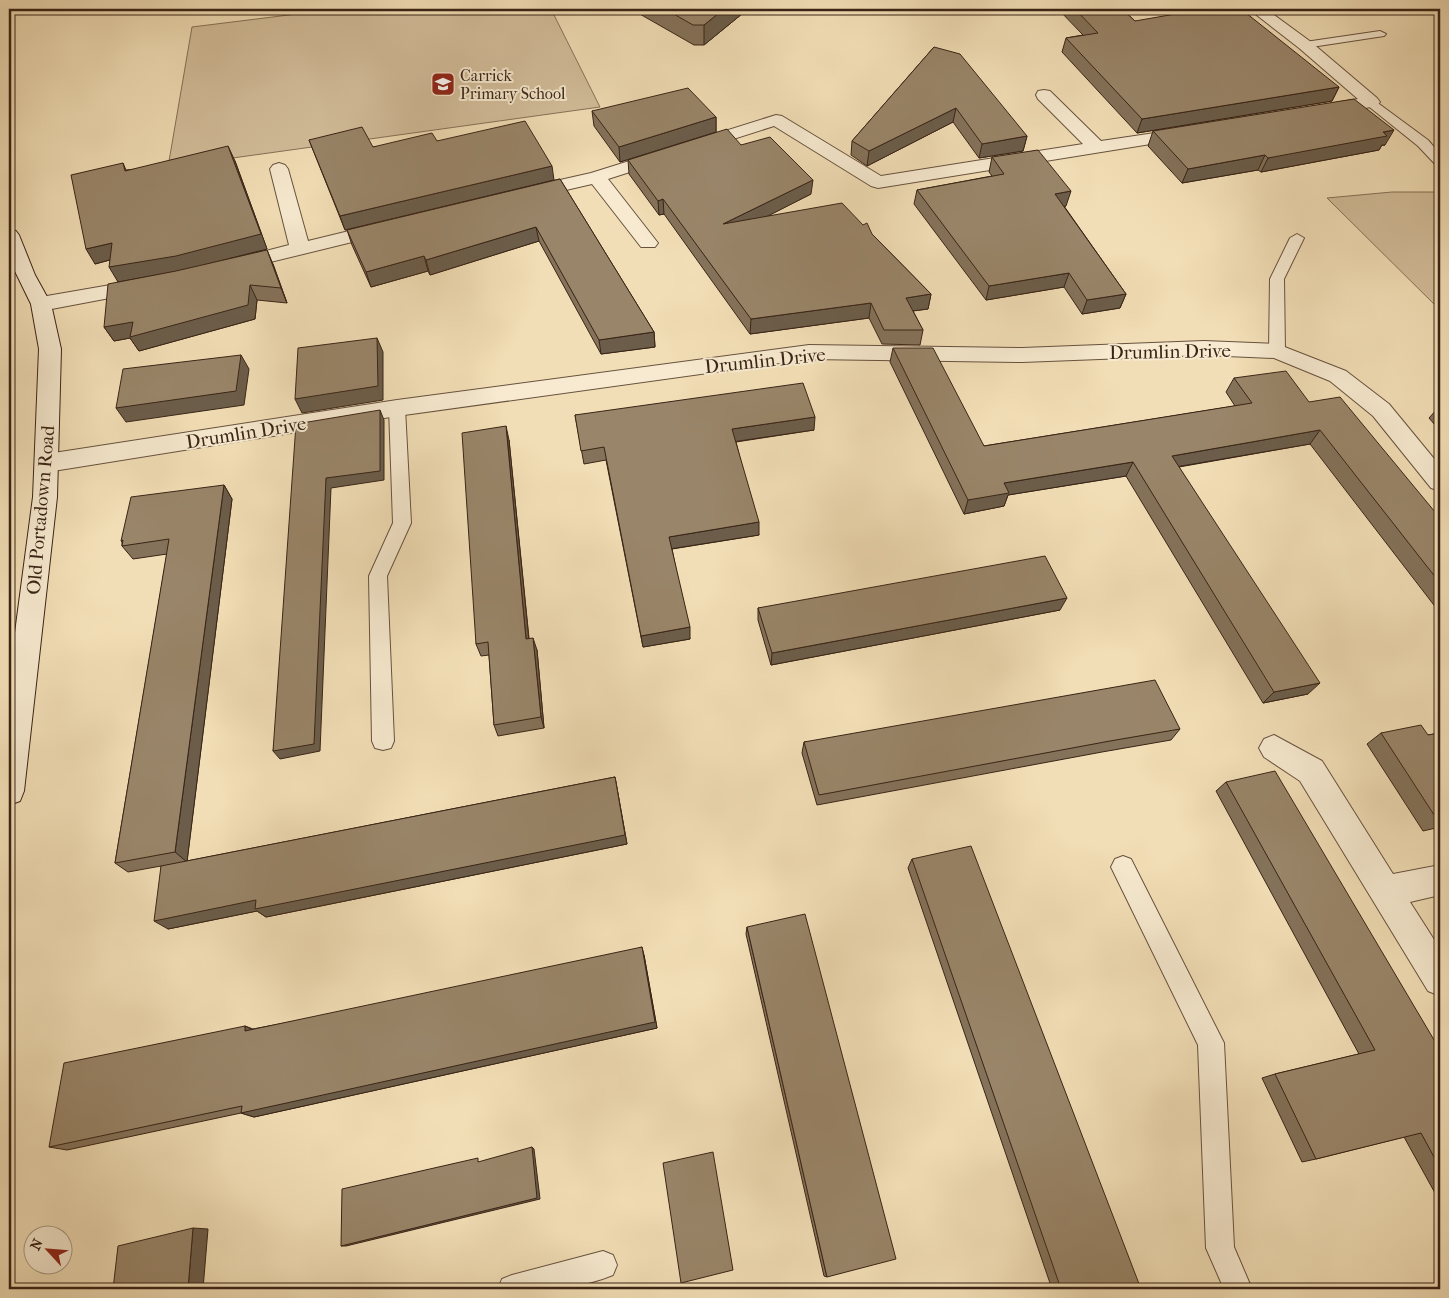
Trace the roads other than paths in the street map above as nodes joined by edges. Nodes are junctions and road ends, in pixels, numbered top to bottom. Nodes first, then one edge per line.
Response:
1 (1256, 9) edge
2 (1380, 34) dead end
3 (1305, 45) junction
4 (1044, 95) dead end
5 (1372, 102) junction
6 (1303, 114) edge
7 (1205, 130) edge
8 (1097, 148) junction
9 (1440, 161) edge
10 (279, 169) dead end
11 (596, 177) junction
12 (510, 198) edge
13 (405, 223) edge
14 (9, 235) edge
15 (1297, 238) dead end
16 (648, 243) dead end
17 (300, 249) junction
18 (213, 270) edge
19 (165, 281) edge
20 (41, 304) junction
21 (1277, 351) junction
22 (397, 408) junction
23 (47, 463) junction
24 (1440, 482) edge
25 (383, 741) dead end
26 (1274, 748) dead end
27 (10, 776) edge
28 (1123, 867) dead end
29 (1440, 880) edge
30 (1386, 891) junction
31 (1440, 978) edge
32 (603, 1265) dead end
33 (512, 1289) edge
34 (1238, 1289) edge

1 - 3 street
2 - 3 lane
3 - 5 street
4 - 8 street
5 - 6 street
5 - 9 lane
7 - 8 street
8 - 11 street
10 - 17 street
11 - 12 street
11 - 16 street
13 - 17 street
14 - 20 street, Old Portadown Road
15 - 21 lane
17 - 18 street
19 - 20 street
20 - 23 street, Old Portadown Road
21 - 22 street, Drumlin Drive
21 - 24 street, Drumlin Drive
22 - 23 street, Drumlin Drive
22 - 25 lane
23 - 27 street, Old Portadown Road
26 - 30 street
28 - 34 lane
29 - 30 street
30 - 31 street
32 - 33 lane

